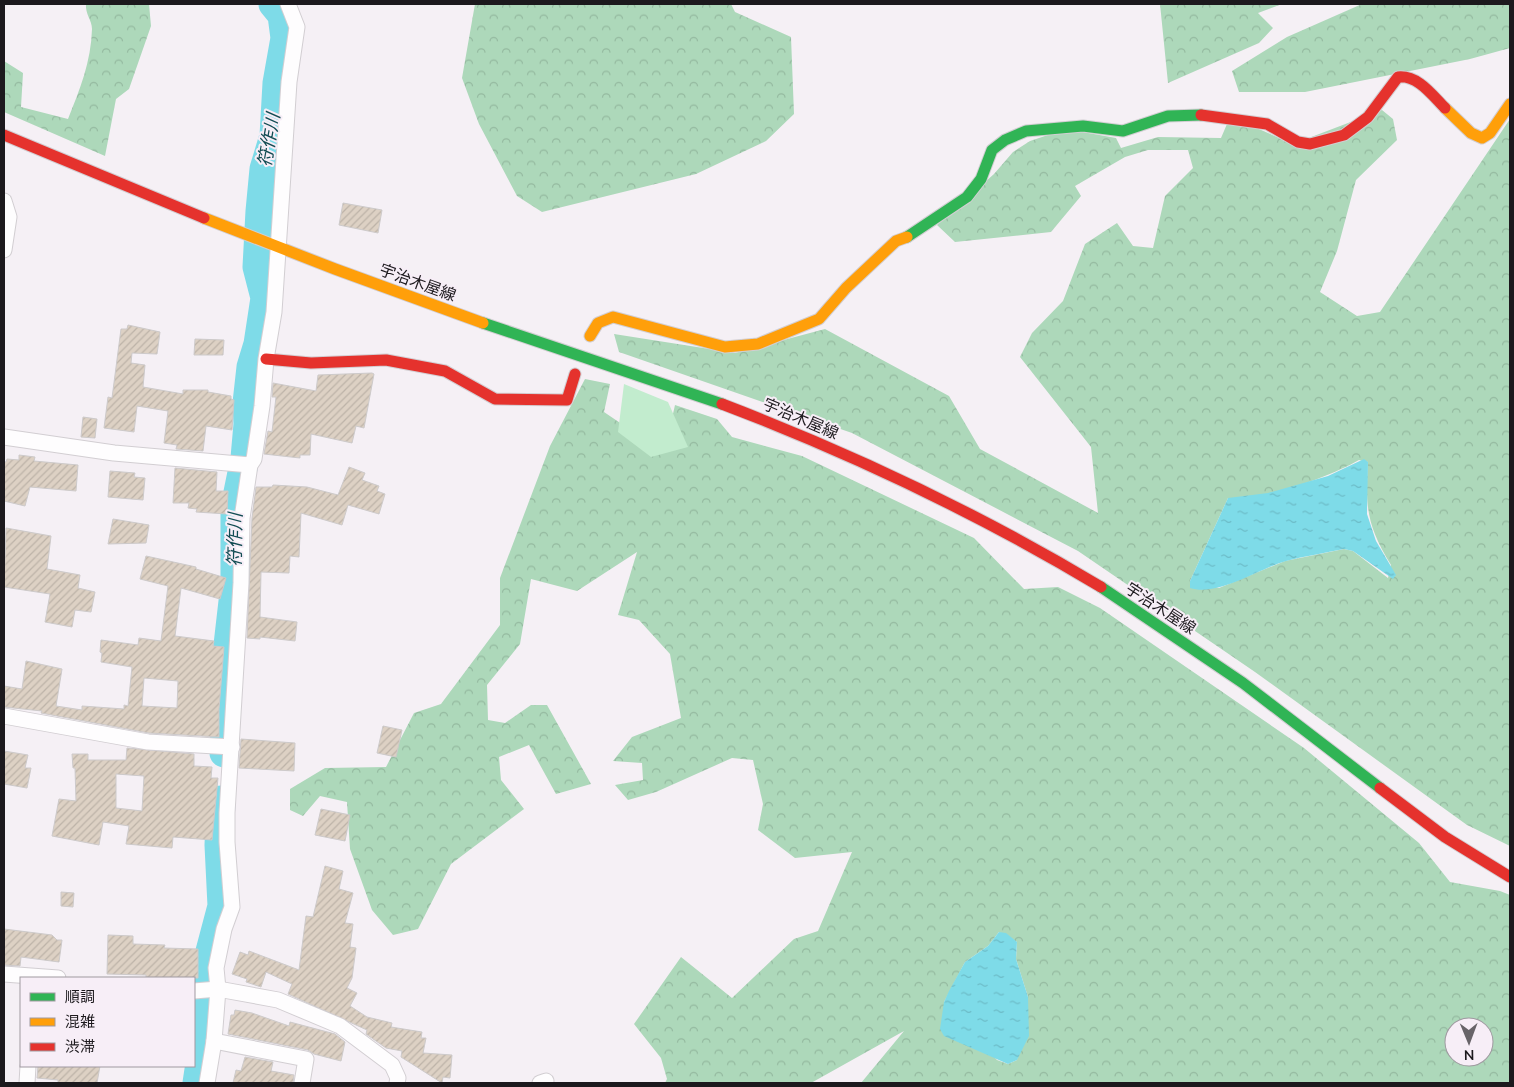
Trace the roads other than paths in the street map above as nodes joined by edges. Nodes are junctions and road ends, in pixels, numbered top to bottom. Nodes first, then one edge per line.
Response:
1 (288, 4) edge
2 (1510, 104) edge
3 (4, 135) edge
4 (4, 201) edge
5 (272, 246) junction
6 (4, 250) edge
7 (590, 336) dead end
8 (266, 360) junction
9 (575, 374) dead end
10 (4, 437) edge
11 (249, 465) junction
12 (4, 716) edge
13 (231, 747) junction
14 (1510, 877) edge
15 (4, 974) edge
16 (34, 977) edge
17 (218, 988) junction
18 (195, 991) edge
19 (214, 1041) junction
20 (28, 1067) edge
21 (27, 1083) edge
22 (207, 1083) edge
23 (302, 1083) edge
24 (397, 1083) edge

1 - 5 street
2 - 7 main road
3 - 5 main road, 宇治木屋線
4 - 6 street
5 - 8 street
5 - 14 main road, 宇治木屋線
8 - 9 main road
8 - 11 street
10 - 11 street
11 - 13 street
12 - 13 street
13 - 17 street
15 - 16 street
17 - 18 street
17 - 19 street
17 - 24 street
19 - 22 street
19 - 23 street
20 - 21 street

